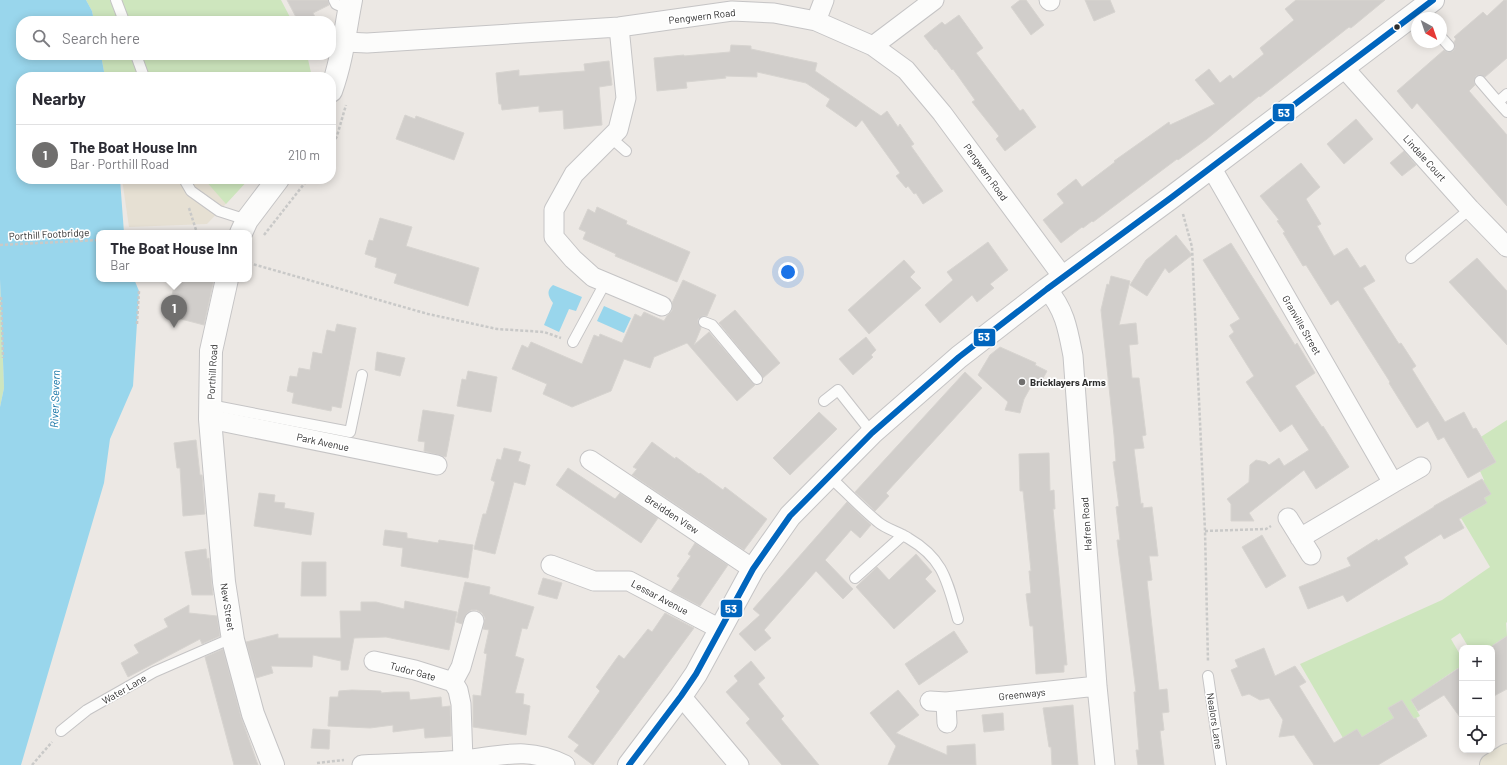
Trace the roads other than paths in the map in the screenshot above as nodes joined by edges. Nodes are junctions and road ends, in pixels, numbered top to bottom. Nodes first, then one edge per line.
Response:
1 (116, 0) edge
2 (824, 0) edge
3 (934, 0) edge
4 (345, 3) edge
5 (1425, 10) edge
6 (122, 16) edge
7 (816, 21) junction
8 (619, 27) junction
9 (345, 42) junction
10 (1447, 44) edge
11 (873, 46) junction
12 (1449, 46) dead end
13 (138, 60) edge
14 (1344, 68) junction
15 (142, 72) edge
16 (1480, 82) dead end
17 (1507, 94) edge
18 (339, 95) edge
19 (1498, 102) junction
20 (1507, 112) edge
21 (610, 137) junction
22 (626, 151) dead end
23 (1211, 168) junction
24 (187, 184) edge
25 (274, 184) edge
26 (1470, 209) junction
27 (244, 227) edge
28 (1507, 247) edge
29 (1410, 258) dead end
30 (226, 282) edge
31 (605, 283) junction
32 (1055, 283) junction
33 (666, 308) dead end
34 (704, 322) dead end
35 (573, 342) road end
36 (362, 375) dead end
37 (757, 379) dead end
38 (824, 401) dead end
39 (210, 412) junction
40 (872, 433) junction
41 (211, 443) joint
42 (590, 460) dead end
43 (437, 466) dead end
44 (1421, 467) dead end
45 (829, 476) junction
46 (1393, 483) junction
47 (1288, 518) road end
48 (903, 535) junction
49 (1300, 538) junction
50 (1311, 555) dead end
51 (552, 565) dead end
52 (753, 569) junction
53 (855, 578) dead end
54 (958, 619) dead end
55 (474, 621) dead end
56 (720, 629) junction
57 (233, 640) junction
58 (374, 661) dead end
59 (1208, 676) road end
60 (453, 682) junction
61 (1097, 686) junction
62 (681, 696) junction
63 (947, 723) dead end
64 (61, 731) road end
65 (1507, 755) edge
66 (464, 760) junction
67 (273, 765) edge
68 (362, 765) edge
69 (564, 765) edge
70 (629, 765) edge
71 (739, 765) edge
72 (1105, 765) edge
73 (1221, 765) edge
74 (1491, 765) edge

1 - 6 lane
2 - 7 street
3 - 11 street
4 - 9 main road
5 - 14 main road
7 - 8 street, Pengwern Road
7 - 11 street, Pengwern Road
8 - 9 street, Pengwern Road
8 - 21 street
9 - 18 main road
10 - 12 lane
11 - 32 street, Pengwern Road
13 - 15 lane
14 - 23 main road
14 - 26 street, Lindale Court
16 - 19 lane
17 - 19 lane
19 - 20 lane
21 - 22 lane
21 - 31 street
23 - 32 main road
23 - 46 street, Granville Street
24 - 27 lane
25 - 27 main road
26 - 28 street, Lindale Court
26 - 29 lane
30 - 39 main road, Porthill Road
31 - 33 street
31 - 35 lane
32 - 40 main road
32 - 61 street, Hafren Road
34 - 37 lane
36 - 39 lane
38 - 40 lane
39 - 41 main road, Porthill Road
39 - 43 street, Park Avenue
40 - 45 main road
41 - 57 main road, New Street
42 - 52 street, Breidden View
44 - 46 street
45 - 48 lane
45 - 52 main road
46 - 49 street
47 - 49 street
48 - 53 lane
48 - 54 lane
49 - 50 street
51 - 56 street, Lessar Avenue
52 - 56 main road
55 - 60 street
56 - 62 main road
57 - 64 lane, Water Lane
57 - 67 main road, New Street
58 - 60 street, Tudor Gate
59 - 73 lane, Nealors Lane
60 - 66 street
61 - 63 street, Greenways
61 - 72 street, Hafren Road
62 - 70 main road
62 - 71 street
65 - 74 main road
66 - 68 street
66 - 69 street

